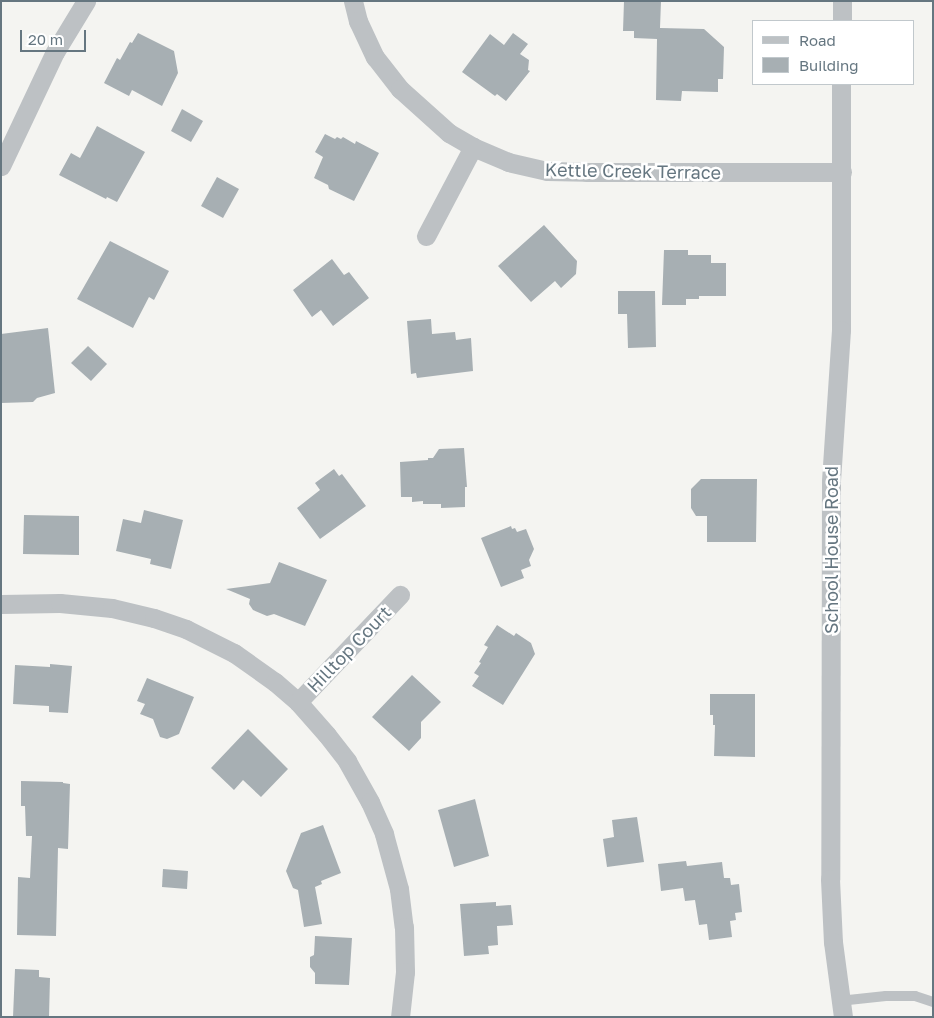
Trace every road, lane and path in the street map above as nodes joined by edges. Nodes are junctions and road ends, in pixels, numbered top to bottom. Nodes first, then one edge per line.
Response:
1 (86, 1) edge
2 (353, 1) edge
3 (842, 1) edge
4 (842, 20) edge
5 (841, 85) edge
6 (473, 147) junction
7 (1, 166) edge
8 (842, 172) junction
9 (426, 236) dead end
10 (400, 596) dead end
11 (1, 604) edge
12 (298, 702) junction
13 (933, 1002) edge
14 (841, 1009) edge
15 (400, 1017) edge

1 - 7 street
2 - 6 street, Kettle Creek Terrace
3 - 4 street
5 - 8 street, School House Road
6 - 8 street, Kettle Creek Terrace
6 - 9 street
8 - 14 street, School House Road
10 - 12 street, Hilltop Court
11 - 12 street
12 - 15 street
13 - 14 lane

